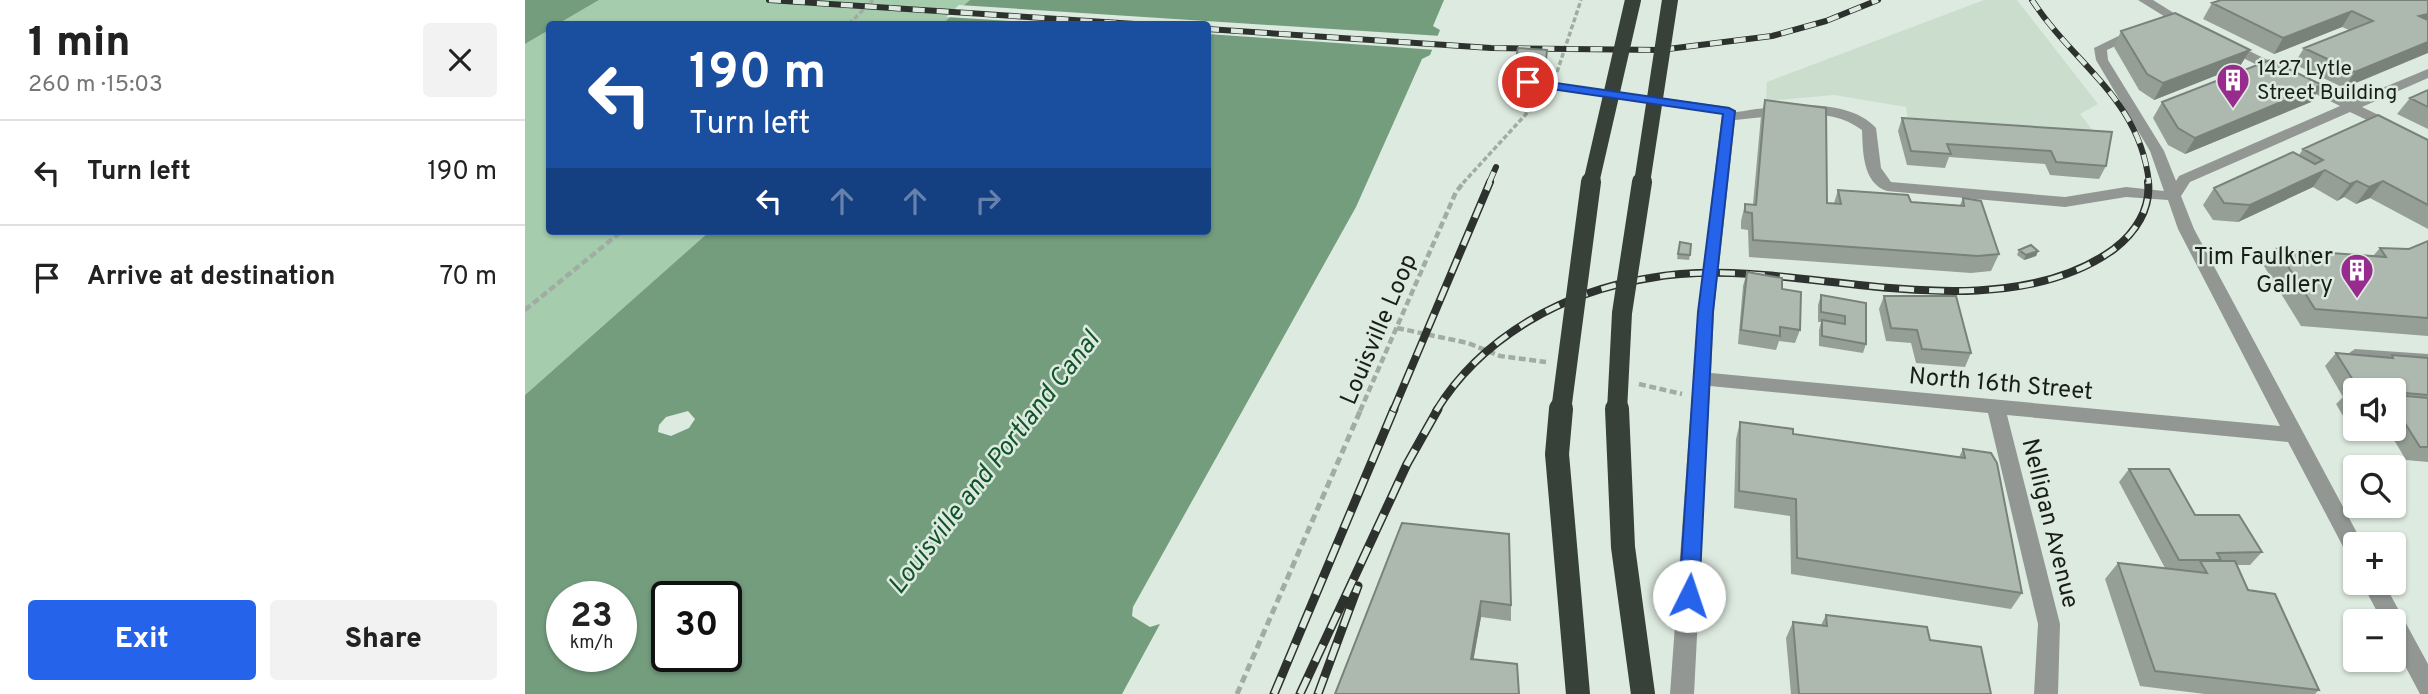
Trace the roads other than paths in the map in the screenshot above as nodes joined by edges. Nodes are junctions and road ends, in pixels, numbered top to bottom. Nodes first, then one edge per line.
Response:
1 (1633, 0) edge
2 (1670, 0) edge
3 (2144, 0) edge
4 (2160, 22) junction
5 (2195, 29) edge
6 (2219, 41) edge
7 (2428, 73) edge
8 (1507, 79) dead end
9 (2350, 107) junction
10 (1729, 114) junction
11 (2428, 145) edge
12 (2173, 196) junction
13 (2341, 354) edge
14 (2428, 360) edge
15 (1702, 379) junction
16 (1996, 408) junction
17 (2294, 435) junction
18 (2345, 532) edge
19 (2406, 645) edge
20 (2428, 687) edge
21 (1578, 694) edge
22 (1643, 694) edge
23 (1682, 694) edge
24 (2046, 694) edge

1 - 21 highway, bridge
2 - 22 highway, bridge
3 - 4 street
4 - 5 street
4 - 12 street
6 - 9 street
7 - 9 street
8 - 10 street
9 - 11 street
9 - 12 street
10 - 12 street
10 - 15 street
12 - 17 street
13 - 14 street
15 - 16 street, North 16th Street
15 - 23 street
16 - 17 street, North 16th Street
16 - 24 street, Nelligan Avenue
17 - 18 street
19 - 20 street

